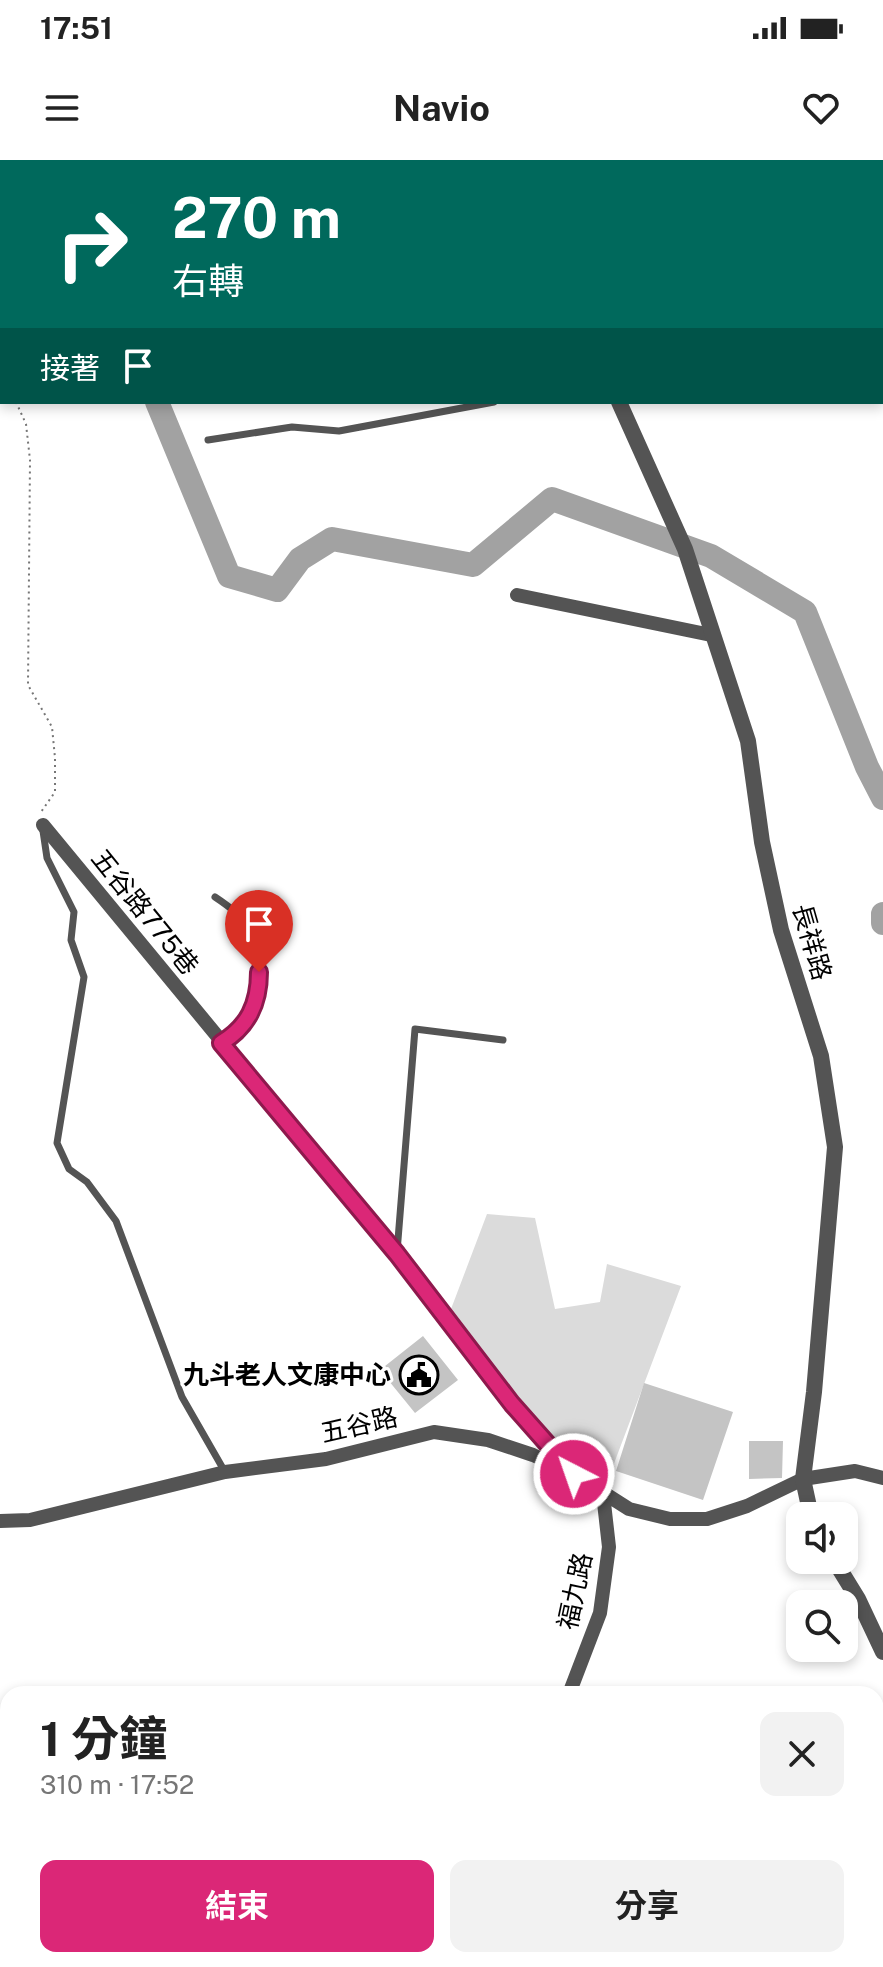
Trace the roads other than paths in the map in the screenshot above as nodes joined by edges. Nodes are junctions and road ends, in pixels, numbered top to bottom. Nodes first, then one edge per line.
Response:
1 (483, 404) edge
2 (620, 404) edge
3 (208, 440) dead end
4 (517, 595) dead end
5 (711, 635) junction
6 (43, 825) joint
7 (215, 897) dead end
8 (503, 1040) dead end
9 (221, 1043) junction
10 (397, 1254) junction
11 (225, 1472) junction
12 (574, 1474) junction
13 (883, 1478) edge
14 (803, 1479) junction
15 (603, 1494) junction
16 (808, 1502) edge
17 (0, 1521) edge
18 (843, 1574) edge
19 (883, 1652) edge
20 (572, 1686) edge

1 - 3 lane
2 - 5 street, 長祥路
4 - 5 street
5 - 14 street, 長祥路
6 - 9 street, 五谷路775巷
6 - 11 lane
7 - 9 lane
8 - 10 lane
9 - 10 street, 五谷路775巷
10 - 12 street, 五谷路775巷
11 - 12 street, 五谷路
11 - 17 street, 五谷路
12 - 15 street, 五谷路
13 - 14 street, 五谷路
14 - 15 street, 五谷路
14 - 16 street, 長祥路
15 - 20 street, 福九路
18 - 19 street

